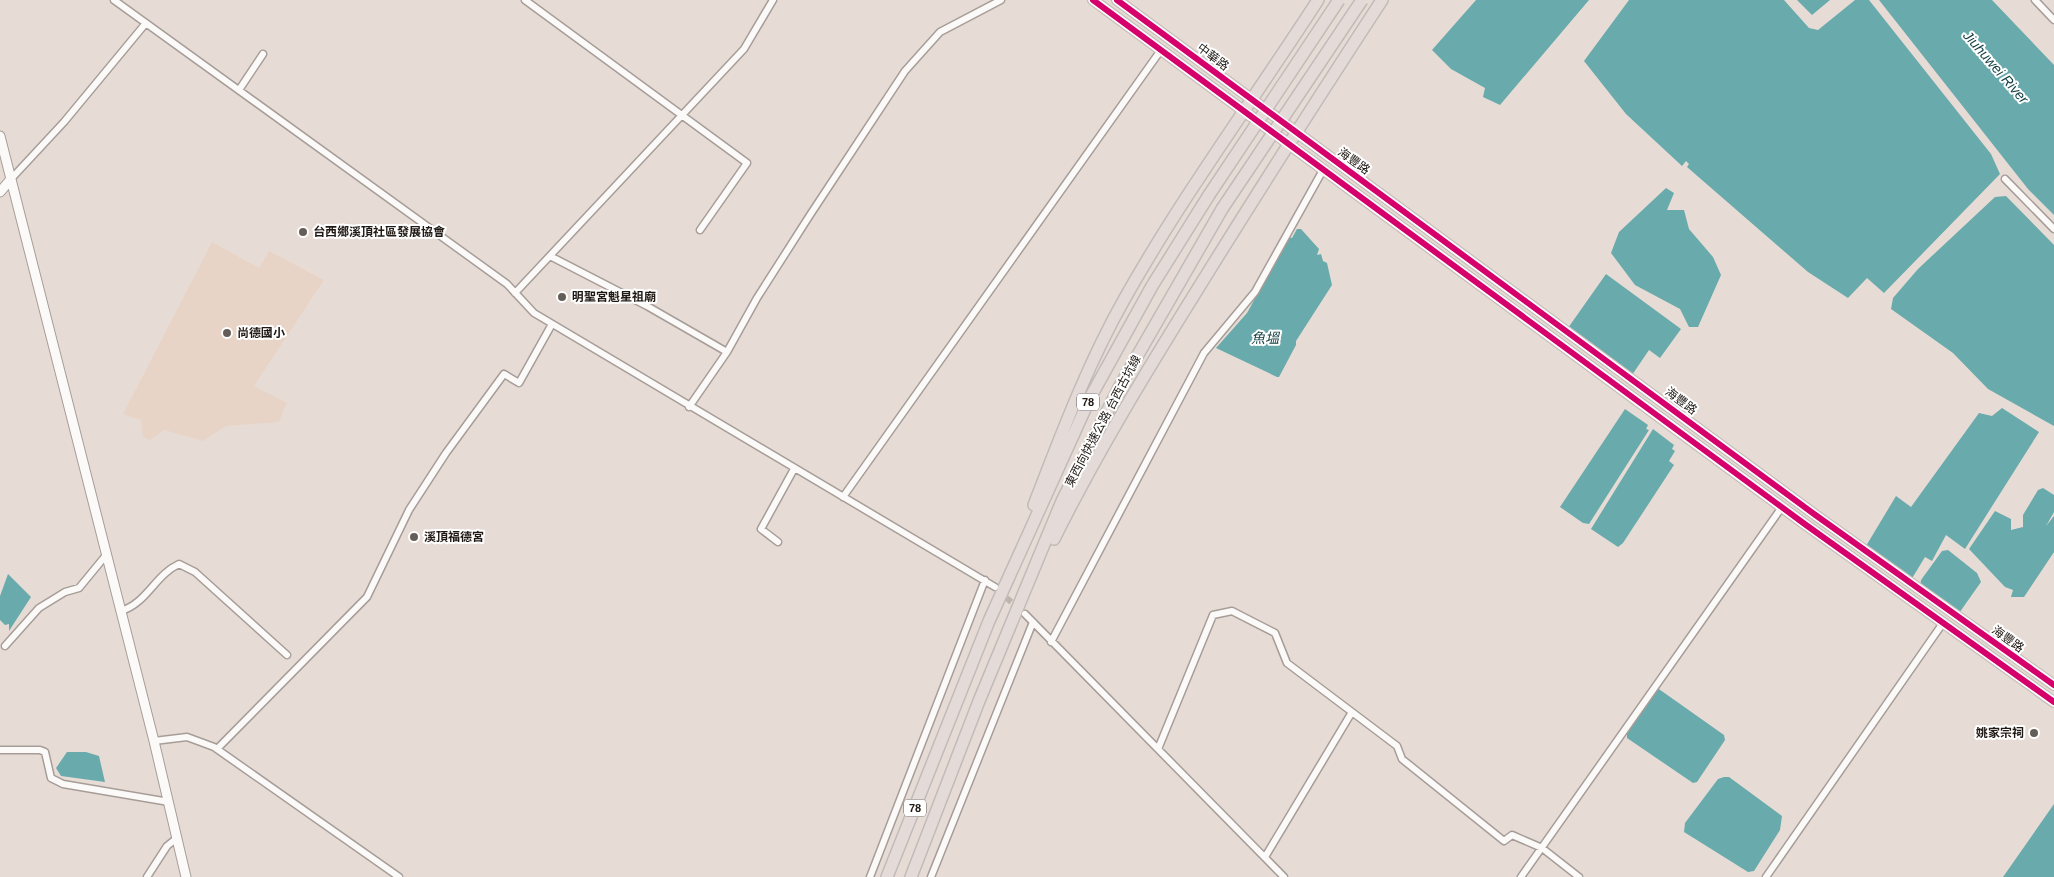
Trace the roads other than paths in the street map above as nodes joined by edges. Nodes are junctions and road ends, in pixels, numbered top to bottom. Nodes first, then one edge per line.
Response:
1 (114, 0) edge
2 (525, 0) edge
3 (773, 0) edge
4 (1001, 0) edge
5 (1093, 0) edge
6 (1117, 0) edge
7 (1318, 0) edge
8 (1339, 0) edge
9 (1362, 0) edge
10 (1382, 0) edge
11 (2035, 0) edge
12 (2054, 20) edge
13 (146, 23) junction
14 (1161, 50) junction
15 (263, 54) dead end
16 (239, 90) junction
17 (1254, 99) junction
18 (1246, 111) junction
19 (682, 114) junction
20 (1296, 132) junction
21 (0, 136) edge
22 (1289, 143) junction
23 (1323, 170) junction
24 (11, 179) junction
25 (2005, 179) dead end
26 (0, 192) edge
27 (2054, 229) edge
28 (700, 230) dead end
29 (550, 256) junction
30 (515, 293) junction
31 (552, 324) junction
32 (727, 352) junction
33 (689, 406) junction
34 (794, 469) junction
35 (843, 497) junction
36 (1782, 507) junction
37 (778, 542) dead end
38 (107, 554) junction
39 (985, 580) junction
40 (995, 588) tunnel mouth
41 (122, 611) junction
42 (1025, 614) tunnel mouth
43 (989, 620) junction
44 (1033, 622) junction
45 (1943, 623) junction
46 (1011, 625) junction
47 (1051, 642) junction
48 (5, 646) dead end
49 (287, 655) dead end
50 (2054, 686) edge
51 (2054, 702) edge
52 (1352, 712) junction
53 (154, 741) junction
54 (217, 749) junction
55 (1158, 749) junction
56 (0, 750) edge
57 (168, 802) junction
58 (177, 838) junction
59 (1542, 848) junction
60 (1265, 858) junction
61 (147, 877) edge
62 (186, 877) edge
63 (399, 877) edge
64 (870, 877) edge
65 (887, 877) edge
66 (910, 877) edge
67 (931, 877) edge
68 (1284, 877) edge
69 (1521, 877) edge
70 (1579, 877) edge
71 (1766, 877) edge

1 - 13 street
2 - 19 street
3 - 19 street
4 - 32 street
5 - 14 main road, 中華路
6 - 17 main road, 中華路
7 - 17 highway
8 - 43 highway, 東西向快速公路 台西古坑線 / 78, bridge
9 - 46 highway, 東西向快速公路 台西古坑線 / 78, bridge
10 - 20 highway
11 - 12 street
13 - 16 street
13 - 24 street
14 - 18 main road, 中華路
14 - 35 street
15 - 16 street
16 - 30 street
17 - 18 highway
17 - 20 main road, 中華路
18 - 22 main road, 中華路
18 - 43 highway
19 - 28 street
19 - 29 street
20 - 22 highway
20 - 50 main road, 海豐路
21 - 24 street
22 - 23 main road, 海豐路
22 - 46 highway
23 - 36 main road, 海豐路
23 - 47 street
24 - 26 street
24 - 38 street
25 - 27 street
29 - 30 street
29 - 32 street
30 - 31 street
31 - 33 street
31 - 54 street
32 - 33 street
33 - 34 street
34 - 35 street
34 - 37 street
35 - 39 street
36 - 45 main road, 海豐路
36 - 59 street
38 - 41 street
38 - 48 street
39 - 40 street
39 - 64 street
41 - 49 street
41 - 53 street
42 - 44 street
43 - 65 highway, 東西向快速公路 台西古坑線 / 78
44 - 47 street
44 - 67 street
45 - 51 main road, 海豐路
45 - 71 street
46 - 66 highway, 東西向快速公路 台西古坑線 / 78
47 - 55 street
52 - 55 street
52 - 59 street
52 - 60 street
53 - 54 street
53 - 57 street
54 - 63 street
55 - 60 street
56 - 57 street
57 - 58 street
58 - 61 street
58 - 62 street
59 - 69 street
59 - 70 street
60 - 68 street

